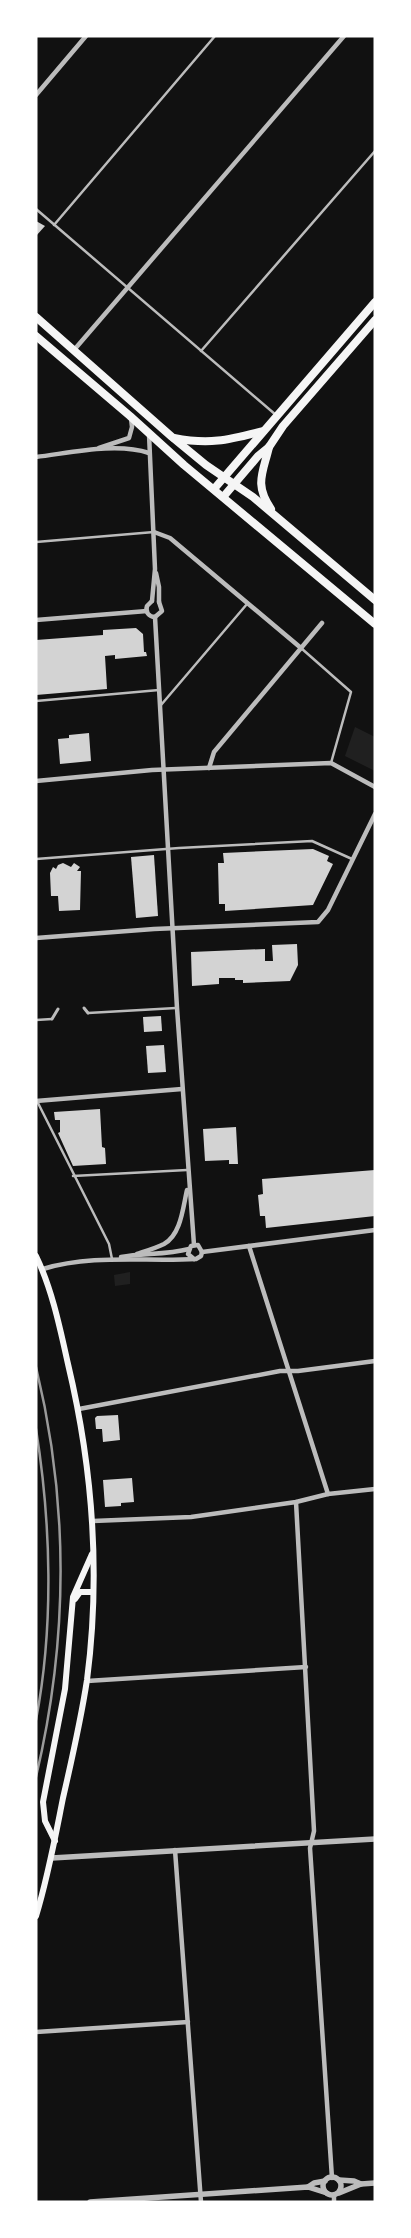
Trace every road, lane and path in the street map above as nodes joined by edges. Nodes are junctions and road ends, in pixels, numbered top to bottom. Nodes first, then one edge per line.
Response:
1 (86, 36) edge
2 (215, 36) edge
3 (344, 36) edge
4 (36, 95) edge
5 (375, 151) edge
6 (36, 210) edge
7 (54, 225) junction
8 (128, 288) junction
9 (375, 302) edge
10 (36, 317) edge
11 (375, 320) edge
12 (36, 336) edge
13 (74, 350) junction
14 (201, 351) junction
15 (130, 416) junction
16 (277, 416) junction
17 (264, 431) junction
18 (150, 433) junction
19 (172, 437) junction
20 (269, 447) junction
21 (96, 449) junction
22 (149, 453) junction
23 (36, 457) edge
24 (224, 477) junction
25 (234, 484) junction
26 (214, 489) junction
27 (224, 496) junction
28 (276, 516) junction
29 (154, 532) junction
30 (36, 542) edge
31 (155, 569) junction
32 (375, 600) edge
33 (152, 601) junction
34 (159, 602) junction
35 (248, 603) junction
36 (147, 612) junction
37 (155, 617) junction
38 (36, 620) edge
39 (322, 623) dead end
40 (375, 624) edge
41 (301, 648) junction
42 (160, 690) junction
43 (36, 702) edge
44 (161, 705) junction
45 (331, 763) junction
46 (209, 768) junction
47 (164, 769) junction
48 (36, 781) edge
49 (375, 787) edge
50 (375, 814) edge
51 (168, 849) junction
52 (36, 859) edge
53 (352, 859) junction
54 (172, 929) junction
55 (36, 938) edge
56 (84, 1008) dead end
57 (177, 1008) junction
58 (58, 1009) dead end
59 (88, 1012) joint
60 (52, 1019) joint
61 (36, 1020) edge
62 (182, 1089) junction
63 (37, 1101) edge
64 (187, 1170) junction
65 (73, 1176) junction
66 (189, 1184) junction
67 (375, 1230) edge
68 (194, 1245) junction
69 (249, 1246) junction
70 (189, 1249) junction
71 (202, 1252) junction
72 (137, 1254) junction
73 (36, 1256) edge
74 (112, 1259) junction
75 (195, 1259) junction
76 (43, 1269) junction
77 (375, 1361) edge
78 (289, 1371) junction
79 (79, 1409) junction
80 (375, 1489) edge
81 (328, 1494) junction
82 (296, 1502) junction
83 (93, 1521) junction
84 (93, 1551) junction
85 (93, 1592) junction
86 (72, 1605) junction
87 (306, 1667) junction
88 (86, 1681) junction
89 (375, 1839) edge
90 (54, 1841) junction
91 (312, 1842) junction
92 (175, 1850) junction
93 (52, 1858) junction
94 (36, 1916) edge
95 (188, 2022) junction
96 (36, 2032) edge
97 (332, 2178) junction
98 (339, 2180) junction
99 (325, 2181) junction
100 (375, 2183) edge
101 (361, 2184) junction
102 (308, 2187) junction
103 (326, 2193) junction
104 (200, 2194) junction
105 (335, 2196) edge
106 (90, 2202) edge
107 (200, 2202) edge

1 - 4 street
2 - 7 lane
3 - 8 street
5 - 14 lane
6 - 7 lane
7 - 8 lane
8 - 13 street
8 - 14 lane
9 - 16 highway
10 - 13 highway
11 - 20 highway
12 - 15 highway
13 - 19 highway
14 - 16 lane
15 - 18 highway
15 - 21 street
16 - 17 highway
17 - 19 highway
17 - 24 highway
18 - 22 street
18 - 26 highway
19 - 24 highway
20 - 25 highway
20 - 28 highway
21 - 22 street
21 - 23 street
22 - 29 street
24 - 25 highway
24 - 26 highway
25 - 27 highway
25 - 28 highway
26 - 27 highway
27 - 40 highway
28 - 32 highway
29 - 30 lane
29 - 31 street
29 - 35 street
31 - 33 street
31 - 34 street
33 - 34 street
33 - 36 street
34 - 37 street
35 - 41 street
35 - 44 lane
36 - 37 street
36 - 38 street
37 - 42 street
39 - 41 street
41 - 45 lane
41 - 46 street
42 - 43 lane
42 - 44 street
44 - 47 street
45 - 46 street
45 - 49 street
46 - 47 street
47 - 48 street
47 - 51 street
50 - 53 street
51 - 52 lane
51 - 53 lane
51 - 54 street
53 - 54 street
54 - 55 street
54 - 57 street
56 - 59 street
57 - 59 lane
57 - 62 street
58 - 60 street
60 - 61 lane
62 - 63 street
62 - 64 street
63 - 65 lane
64 - 65 lane
64 - 66 street
65 - 74 lane
66 - 68 street
66 - 72 street
67 - 69 street
68 - 70 street
68 - 71 street
69 - 71 street
69 - 78 street
70 - 72 street
70 - 75 street
71 - 75 street
72 - 74 street
73 - 76 main road
74 - 75 street
74 - 76 street
76 - 79 main road
77 - 78 street
78 - 79 street
78 - 81 street
79 - 83 main road
80 - 81 street
81 - 82 street
82 - 83 street
82 - 87 street
83 - 84 main road
84 - 85 main road
84 - 86 main road
85 - 86 main road
85 - 88 main road
86 - 90 main road
87 - 88 street
87 - 91 street
88 - 90 main road
89 - 91 street
90 - 93 main road
91 - 92 street
91 - 97 street
92 - 93 street
92 - 95 street
93 - 94 main road
95 - 96 street
95 - 104 street
97 - 98 street
97 - 99 street
98 - 101 street
98 - 105 street
99 - 102 street
99 - 103 street
100 - 101 street
101 - 105 street
102 - 103 street
102 - 104 street
103 - 105 street
104 - 106 street
104 - 107 street

